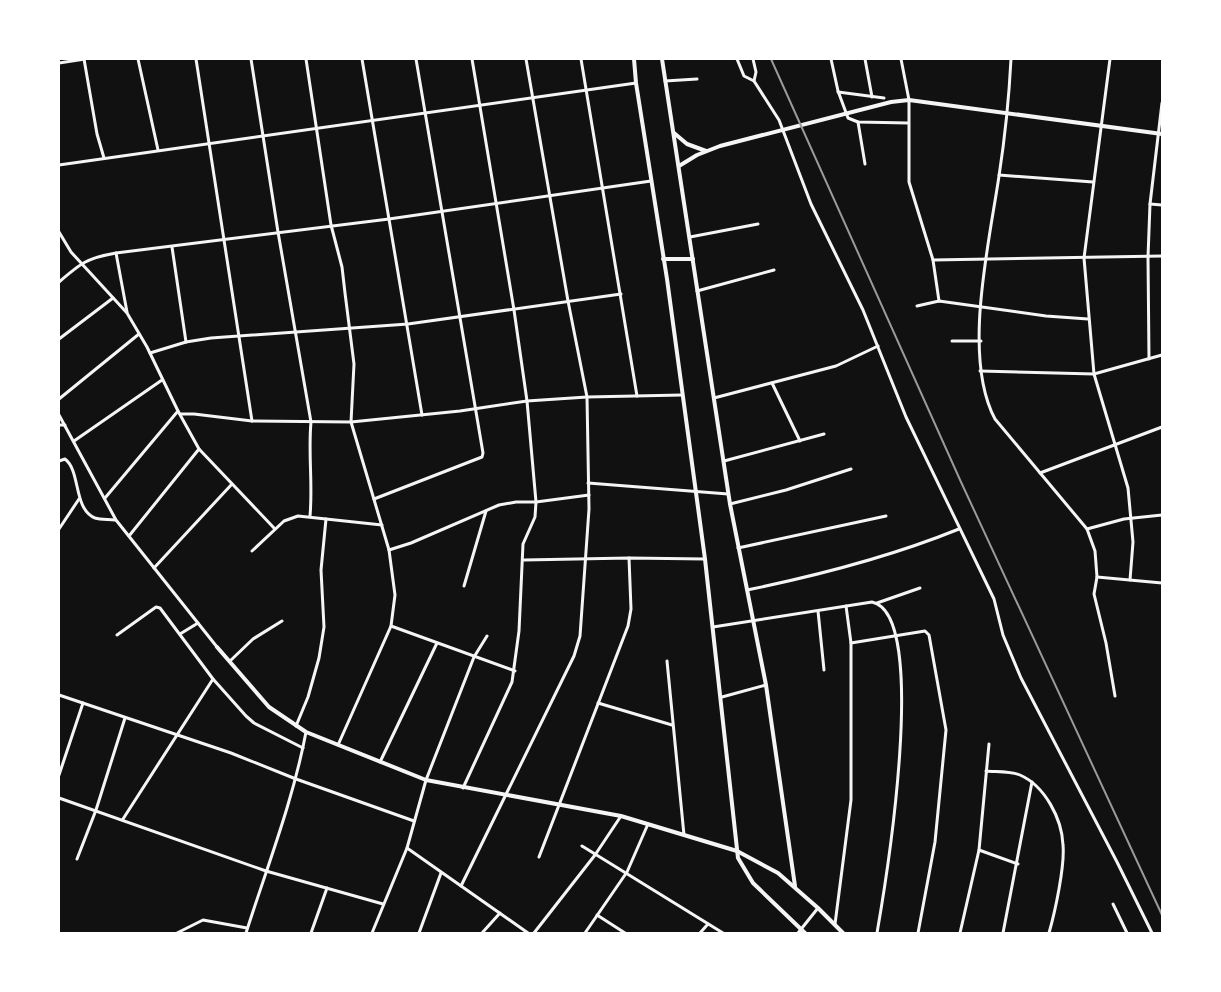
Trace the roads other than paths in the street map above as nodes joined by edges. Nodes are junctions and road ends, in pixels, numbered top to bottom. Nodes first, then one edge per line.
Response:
1 (84, 59) edge
2 (138, 59) edge
3 (196, 59) edge
4 (251, 59) edge
5 (306, 59) edge
6 (362, 59) edge
7 (416, 59) edge
8 (472, 59) edge
9 (526, 59) edge
10 (581, 59) edge
11 (634, 59) edge
12 (662, 59) edge
13 (737, 59) edge
14 (753, 59) edge
15 (831, 59) edge
16 (865, 59) edge
17 (901, 59) edge
18 (1011, 59) edge
19 (1110, 59) edge
20 (59, 63) edge
21 (697, 79) dead end
22 (665, 81) junction
23 (754, 81) junction
24 (636, 83) junction
25 (586, 91) junction
26 (838, 91) junction
27 (872, 97) junction
28 (884, 98) dead end
29 (533, 99) junction
30 (909, 100) junction
31 (1162, 103) edge
32 (480, 106) junction
33 (1008, 112) junction
34 (425, 114) junction
35 (374, 120) junction
36 (858, 122) junction
37 (908, 123) junction
38 (1101, 126) junction
39 (318, 127) junction
40 (673, 132) junction
41 (1161, 134) edge
42 (263, 135) junction
43 (209, 144) junction
44 (158, 150) junction
45 (706, 151) junction
46 (104, 158) junction
47 (865, 164) dead end
48 (59, 165) edge
49 (679, 166) junction
50 (999, 175) junction
51 (652, 181) junction
52 (1093, 182) junction
53 (603, 187) junction
54 (550, 195) junction
55 (496, 204) junction
56 (1150, 204) junction
57 (1162, 205) edge
58 (442, 211) junction
59 (388, 219) junction
60 (758, 224) dead end
61 (331, 225) junction
62 (59, 232) edge
63 (278, 232) junction
64 (690, 237) junction
65 (225, 239) junction
66 (172, 247) junction
67 (116, 253) junction
68 (1162, 256) edge
69 (1148, 257) junction
70 (692, 258) junction
71 (986, 258) junction
72 (1084, 258) junction
73 (663, 259) junction
74 (933, 260) junction
75 (81, 263) junction
76 (774, 270) dead end
77 (59, 282) edge
78 (697, 291) junction
79 (621, 294) junction
80 (113, 298) junction
81 (939, 301) junction
82 (568, 302) junction
83 (917, 306) dead end
84 (981, 308) junction
85 (514, 310) junction
86 (127, 313) junction
87 (460, 318) junction
88 (1088, 319) junction
89 (408, 324) junction
90 (348, 328) junction
91 (294, 332) junction
92 (139, 334) junction
93 (240, 336) junction
94 (59, 340) edge
95 (952, 341) dead end
96 (980, 341) junction
97 (186, 342) junction
98 (878, 346) junction
99 (150, 353) junction
100 (1162, 355) edge
101 (1149, 359) junction
102 (980, 371) junction
103 (1094, 374) junction
104 (162, 380) junction
105 (772, 383) junction
106 (682, 395) junction
107 (637, 396) junction
108 (587, 397) junction
109 (714, 398) junction
110 (59, 399) edge
111 (527, 401) junction
112 (475, 409) junction
113 (179, 413) junction
114 (59, 415) edge
115 (422, 415) junction
116 (252, 421) junction
117 (311, 422) junction
118 (351, 422) junction
119 (59, 425) edge
120 (65, 425) junction
121 (1162, 427) edge
122 (824, 434) dead end
123 (74, 441) junction
124 (800, 441) junction
125 (1115, 444) junction
126 (200, 449) junction
127 (59, 461) edge
128 (724, 461) junction
129 (851, 470) dead end
130 (1040, 473) junction
131 (588, 483) junction
132 (232, 484) junction
133 (695, 493) junction
134 (728, 494) junction
135 (589, 496) junction
136 (105, 498) junction
137 (79, 499) junction
138 (374, 499) junction
139 (536, 502) junction
140 (730, 504) junction
141 (486, 511) junction
142 (1162, 515) edge
143 (310, 516) junction
144 (886, 516) dead end
145 (1132, 518) junction
146 (326, 519) junction
147 (116, 520) junction
148 (382, 525) junction
149 (274, 528) junction
150 (59, 529) edge
151 (1086, 529) junction
152 (960, 530) junction
153 (129, 536) junction
154 (738, 548) junction
155 (389, 550) junction
156 (252, 551) dead end
157 (629, 558) junction
158 (586, 559) junction
159 (705, 559) junction
160 (524, 560) junction
161 (154, 568) junction
162 (1097, 578) junction
163 (1130, 580) junction
164 (1162, 583) edge
165 (464, 586) dead end
166 (920, 588) dead end
167 (747, 590) junction
168 (876, 603) junction
169 (846, 606) junction
170 (818, 611) junction
171 (282, 621) dead end
172 (753, 622) junction
173 (198, 623) junction
174 (391, 626) junction
175 (713, 627) junction
176 (180, 634) junction
177 (116, 635) dead end
178 (487, 636) dead end
179 (897, 637) junction
180 (437, 643) junction
181 (851, 643) junction
182 (217, 647) joint
183 (474, 657) junction
184 (230, 661) junction
185 (667, 661) dead end
186 (824, 670) dead end
187 (515, 671) junction
188 (213, 679) junction
189 (766, 685) junction
190 (59, 694) edge
191 (1115, 696) dead end
192 (722, 698) junction
193 (83, 703) junction
194 (598, 703) junction
195 (125, 718) junction
196 (672, 724) junction
197 (296, 726) junction
198 (306, 732) junction
199 (178, 735) junction
200 (989, 744) dead end
201 (338, 745) junction
202 (303, 748) junction
203 (380, 763) junction
204 (986, 771) junction
205 (59, 775) edge
206 (296, 779) junction
207 (426, 780) junction
208 (1032, 782) junction
209 (463, 788) junction
210 (506, 795) junction
211 (59, 798) edge
212 (561, 804) junction
213 (96, 810) junction
214 (621, 816) junction
215 (123, 819) junction
216 (414, 821) junction
217 (649, 824) junction
218 (684, 835) junction
219 (582, 846) dead end
220 (407, 848) junction
221 (979, 850) junction
222 (737, 851) junction
223 (595, 855) junction
224 (539, 857) dead end
225 (77, 859) dead end
226 (1018, 864) junction
227 (266, 871) junction
228 (441, 872) junction
229 (627, 872) junction
230 (461, 886) junction
231 (795, 886) junction
232 (327, 888) junction
233 (383, 904) junction
234 (1113, 904) dead end
235 (818, 908) junction
236 (500, 914) junction
237 (598, 915) junction
238 (708, 924) junction
239 (835, 924) junction
240 (248, 928) junction
241 (801, 929) junction
242 (177, 933) edge
243 (246, 933) edge
244 (311, 933) edge
245 (372, 933) edge
246 (419, 933) edge
247 (482, 933) edge
248 (528, 933) edge
249 (534, 933) edge
250 (585, 933) edge
251 (625, 933) edge
252 (700, 933) edge
253 (723, 933) edge
254 (798, 933) edge
255 (805, 933) edge
256 (843, 933) edge
257 (877, 933) edge
258 (918, 933) edge
259 (960, 933) edge
260 (1003, 933) edge
261 (1050, 933) edge
262 (1127, 933) edge
263 (1152, 933) edge

1 - 20 street
1 - 46 street
2 - 44 street
3 - 43 street
4 - 42 street
5 - 39 street
6 - 35 street
7 - 34 street
8 - 32 street
9 - 29 street
10 - 25 street
11 - 24 street
12 - 22 street
13 - 23 street
14 - 23 street
15 - 26 street
16 - 27 street
17 - 30 street
18 - 33 street
19 - 38 street
21 - 22 street
22 - 40 street
23 - 98 street
24 - 25 street
24 - 51 street
25 - 29 street
25 - 53 street
26 - 27 street
26 - 36 street
27 - 28 street
29 - 32 street
29 - 54 street
30 - 33 street
30 - 37 street
30 - 45 street
31 - 41 street
32 - 34 street
32 - 55 street
33 - 38 street
33 - 50 street
34 - 35 street
34 - 58 street
35 - 39 street
35 - 59 street
36 - 37 street
36 - 47 street
37 - 74 street
38 - 41 street
38 - 52 street
39 - 42 street
39 - 61 street
40 - 45 street
40 - 49 street
41 - 56 street
42 - 43 street
42 - 63 street
43 - 44 street
43 - 65 street
44 - 46 street
45 - 49 street
46 - 48 street
49 - 64 street
50 - 52 street
50 - 71 street
51 - 53 street
51 - 73 street
52 - 72 street
53 - 54 street
53 - 79 street
54 - 55 street
54 - 82 street
55 - 58 street
55 - 85 street
56 - 57 street
56 - 69 street
58 - 59 street
58 - 87 street
59 - 61 street
59 - 89 street
60 - 64 street
61 - 63 street
61 - 90 street
62 - 75 street
63 - 65 street
63 - 91 street
64 - 70 street
65 - 66 street
65 - 93 street
66 - 67 street
66 - 97 street
67 - 75 street
67 - 86 street
68 - 69 street
69 - 72 street
69 - 101 street
70 - 73 street
70 - 78 street
71 - 72 street
71 - 74 street
71 - 84 street
72 - 88 street
73 - 106 street
74 - 81 street
75 - 77 street
75 - 80 street
76 - 78 street
78 - 109 street
79 - 82 street
79 - 107 street
80 - 86 street
80 - 94 street
81 - 83 street
81 - 84 street
82 - 85 street
82 - 108 street
84 - 88 street
84 - 96 street
85 - 87 street
85 - 111 street
86 - 92 street
87 - 89 street
87 - 112 street
88 - 103 street
89 - 90 street
89 - 115 street
90 - 91 street
90 - 118 street
91 - 93 street
91 - 117 street
92 - 99 street
92 - 110 street
93 - 97 street
93 - 116 street
95 - 96 street
96 - 102 street
97 - 99 street
98 - 105 street
98 - 152 street
99 - 104 street
100 - 101 street
101 - 103 street
102 - 103 street
102 - 130 street
103 - 125 street
104 - 113 street
104 - 123 street
105 - 109 street
105 - 124 street
106 - 107 street
106 - 133 street
107 - 108 street
108 - 111 street
108 - 131 street
109 - 128 street
111 - 112 street
111 - 139 street
112 - 115 street
112 - 138 street
113 - 116 street
113 - 126 street
113 - 136 street
114 - 120 street
115 - 118 street
116 - 117 street
117 - 118 street
117 - 143 street
118 - 138 street
119 - 120 street
120 - 123 street
121 - 125 street
122 - 124 street
123 - 136 street
124 - 128 street
125 - 130 street
125 - 145 street
126 - 132 street
126 - 153 street
127 - 137 street
128 - 134 street
129 - 140 street
130 - 151 street
131 - 133 street
131 - 135 street
132 - 149 street
132 - 161 street
133 - 134 street
133 - 159 street
134 - 140 street
135 - 139 street
135 - 158 street
136 - 147 street
137 - 147 street
137 - 150 street
138 - 148 street
139 - 141 street
139 - 160 street
140 - 154 street
141 - 155 street
141 - 165 street
142 - 145 street
143 - 146 street
143 - 149 street
144 - 154 street
145 - 151 street
145 - 163 street
146 - 148 street
146 - 197 street
147 - 153 street
148 - 155 street
149 - 156 street
151 - 162 street
152 - 167 street
152 - 263 street
153 - 161 street
154 - 167 street
155 - 174 street
157 - 158 street
157 - 159 street
157 - 194 street
158 - 160 street
158 - 210 street
159 - 175 street
160 - 187 street
161 - 173 street
162 - 163 street
162 - 191 street
163 - 164 street
166 - 168 street
167 - 172 street
168 - 169 street
168 - 179 street
169 - 170 street
169 - 181 street
170 - 172 street
170 - 186 street
171 - 184 street
172 - 175 street
172 - 189 street
173 - 176 street
173 - 182 street
174 - 180 street
174 - 201 street
175 - 192 street
176 - 177 street
176 - 188 street
178 - 183 street
179 - 181 street
179 - 257 street
179 - 258 street
180 - 183 street
180 - 203 street
181 - 239 street
182 - 184 street
183 - 187 street
183 - 207 street
184 - 197 street
185 - 196 street
187 - 209 street
188 - 199 street
188 - 202 street
189 - 192 street
189 - 231 street
190 - 193 street
192 - 222 street
193 - 195 street
193 - 205 street
194 - 196 street
194 - 212 street
195 - 199 street
195 - 213 street
196 - 218 street
197 - 198 street
198 - 201 street
198 - 202 street
199 - 206 street
199 - 215 street
200 - 204 street
201 - 203 street
202 - 206 street
203 - 207 street
204 - 208 street
204 - 221 street
206 - 216 street
206 - 227 street
207 - 209 street
207 - 216 street
208 - 226 street
208 - 261 street
209 - 210 street
210 - 212 street
210 - 230 street
211 - 213 street
212 - 214 street
212 - 224 street
213 - 215 street
213 - 225 street
214 - 217 street
214 - 223 street
215 - 227 street
216 - 220 street
217 - 218 street
217 - 229 street
218 - 222 street
219 - 223 street
220 - 228 street
220 - 233 street
221 - 226 street
221 - 259 street
222 - 231 street
222 - 241 street
223 - 229 street
223 - 249 street
226 - 260 street
227 - 232 street
227 - 240 street
228 - 230 street
228 - 246 street
229 - 237 street
229 - 238 street
230 - 236 street
231 - 235 street
232 - 233 street
232 - 244 street
233 - 245 street
234 - 262 street
235 - 239 street
235 - 241 street
236 - 247 street
236 - 248 street
237 - 250 street
237 - 251 street
238 - 252 street
238 - 253 street
239 - 256 street
240 - 242 street
240 - 243 street
241 - 254 street
241 - 255 street

